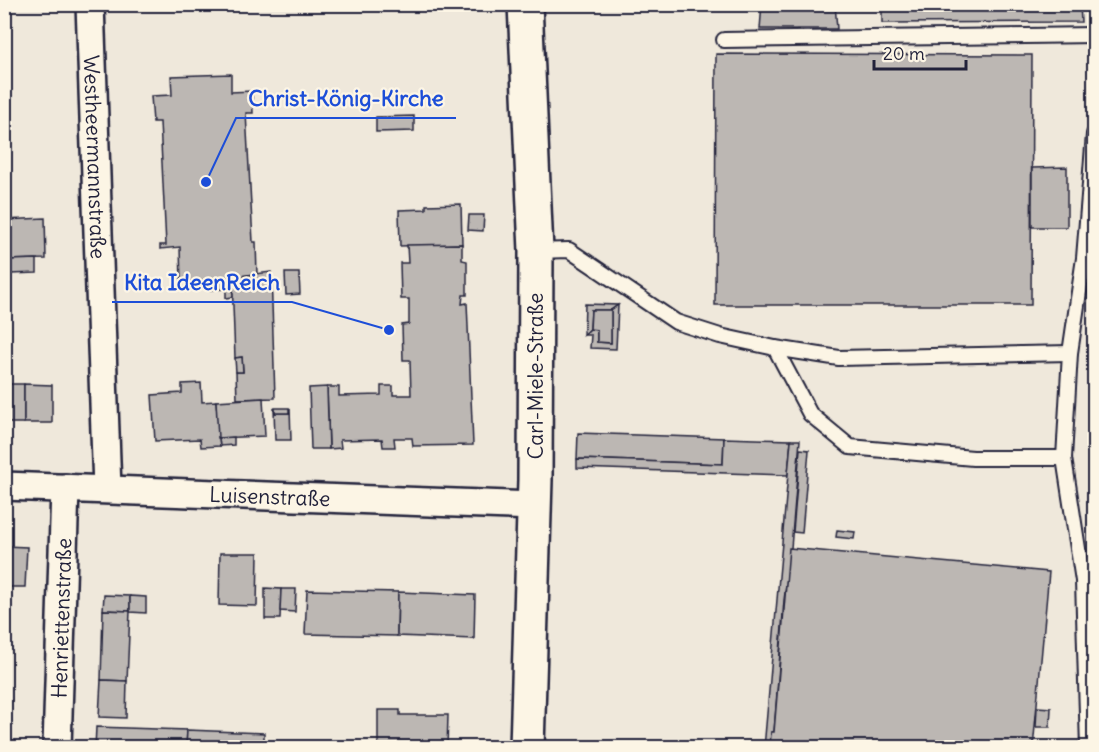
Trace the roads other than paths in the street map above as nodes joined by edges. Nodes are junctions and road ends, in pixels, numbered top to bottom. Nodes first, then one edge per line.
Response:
1 (90, 4) edge
2 (525, 4) edge
3 (1095, 35) edge
4 (724, 40) dead end
5 (1095, 134) edge
6 (536, 251) junction
7 (775, 348) junction
8 (1070, 353) junction
9 (1064, 458) junction
10 (4, 486) edge
11 (65, 488) junction
12 (107, 489) junction
13 (534, 506) junction
14 (57, 747) edge
15 (527, 747) edge
16 (1088, 747) edge

1 - 12 street, Westheermannstraße
2 - 6 street, Carl-Miele-Straße
3 - 4 lane
5 - 8 lane
6 - 7 lane
6 - 13 street, Carl-Miele-Straße
7 - 8 lane
7 - 9 lane
8 - 9 lane
9 - 16 lane
10 - 11 street, Luisenstraße
11 - 12 street, Luisenstraße
11 - 14 street, Henriettenstraße
12 - 13 street, Luisenstraße
13 - 15 street, Carl-Miele-Straße

